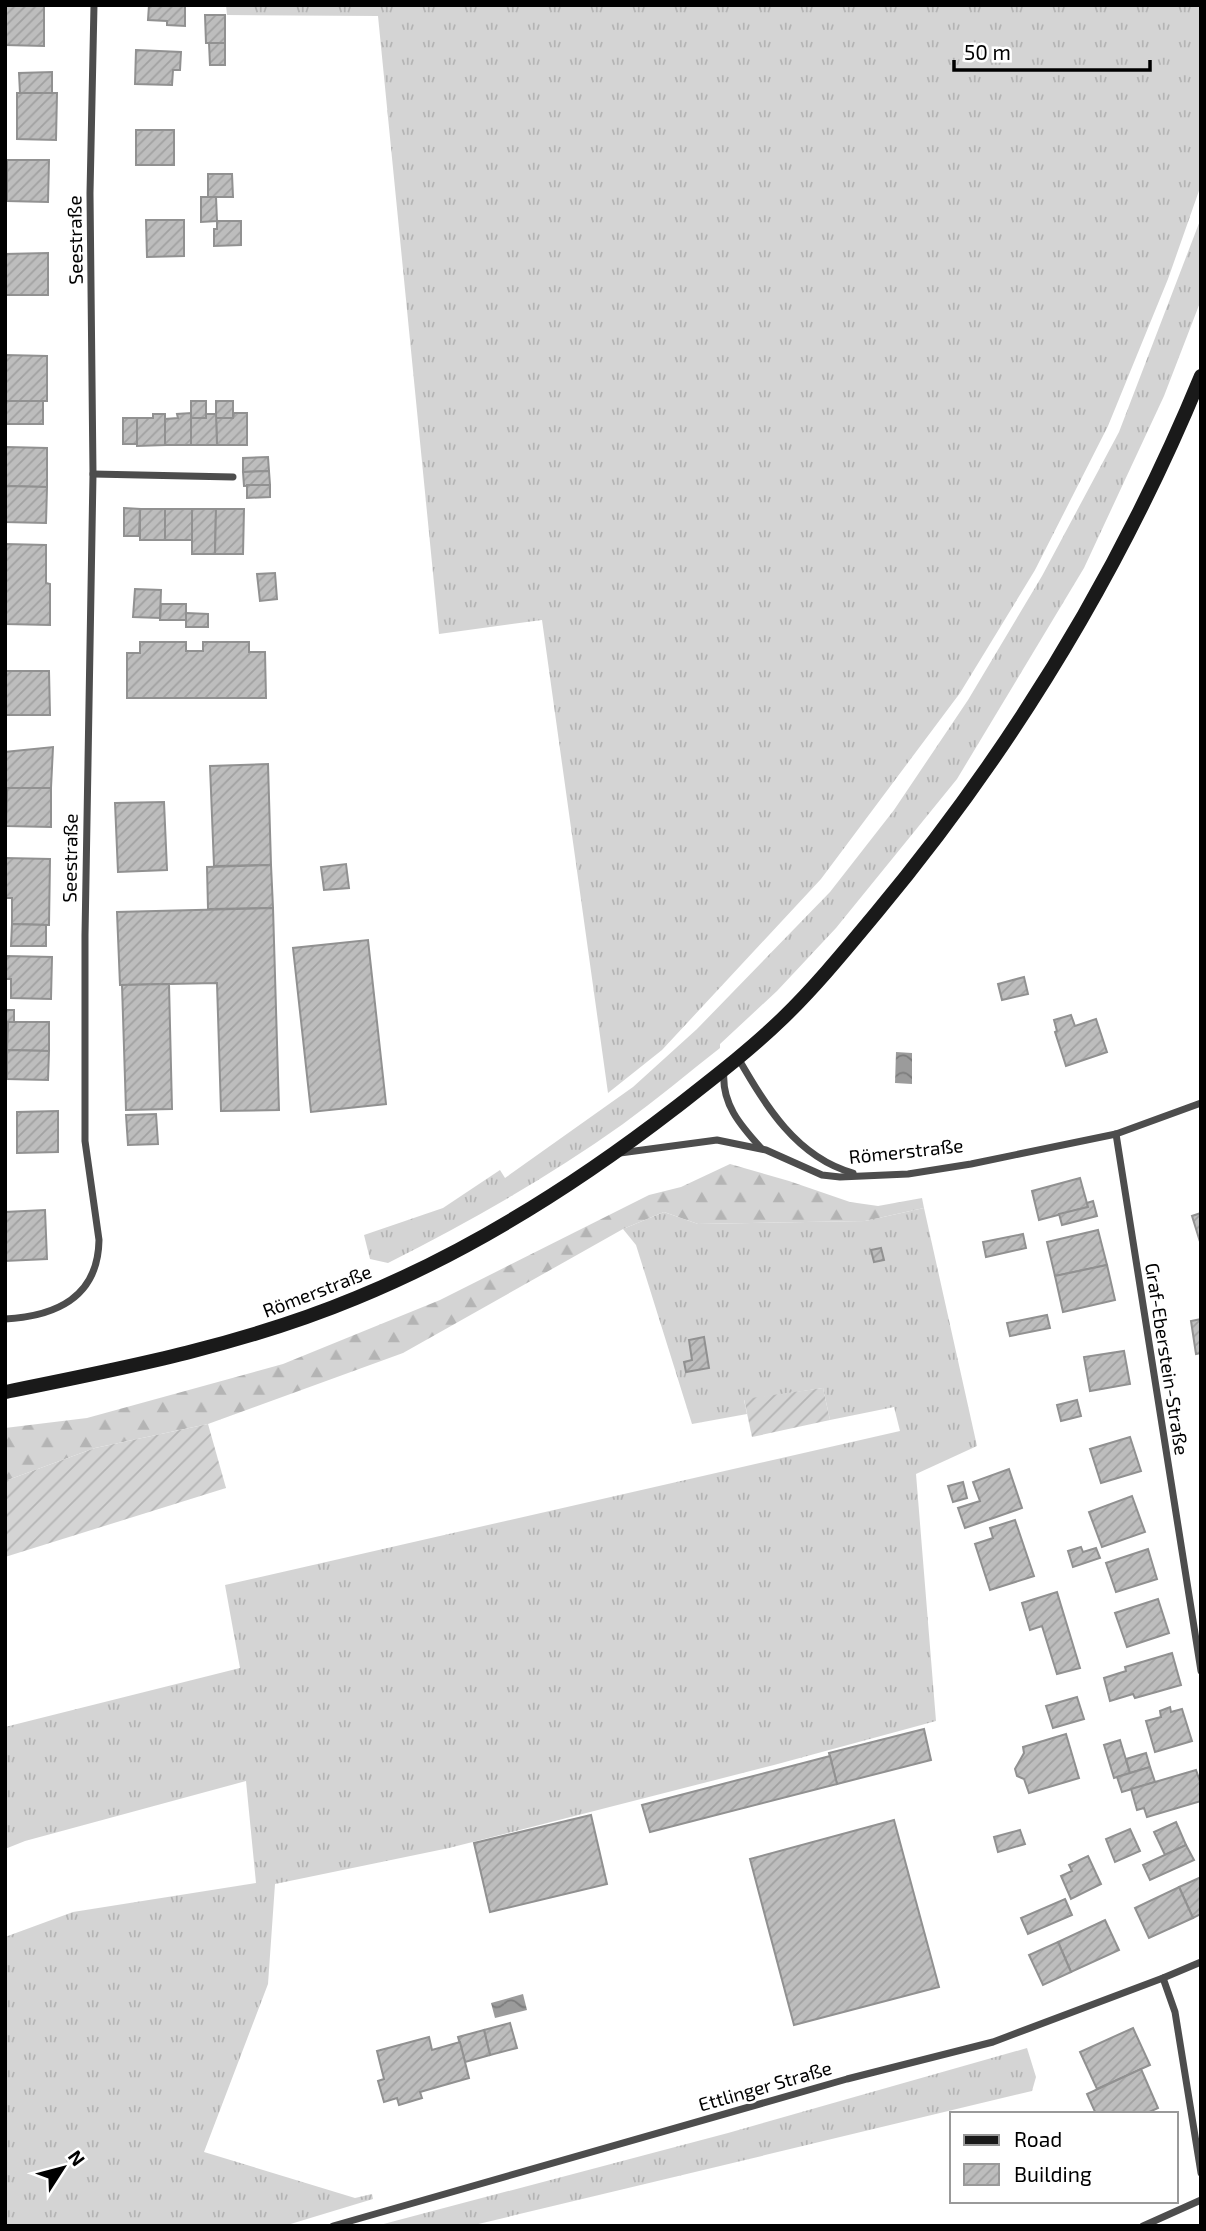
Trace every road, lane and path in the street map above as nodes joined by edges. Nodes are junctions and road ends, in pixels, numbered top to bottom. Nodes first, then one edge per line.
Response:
1 (94, 5) edge
2 (1201, 376) edge
3 (93, 474) junction
4 (233, 477) dead end
5 (738, 1058) junction
6 (724, 1070) junction
7 (1201, 1103) edge
8 (1116, 1134) junction
9 (762, 1149) junction
10 (614, 1154) junction
11 (861, 1175) junction
12 (5, 1319) edge
13 (5, 1392) edge
14 (1201, 1671) edge
15 (1201, 1962) edge
16 (1163, 1978) junction
17 (1201, 2173) edge
18 (1201, 2200) edge
19 (333, 2226) edge
20 (1143, 2226) edge

1 - 3 street, Seestraße
2 - 5 main road, Römerstraße
3 - 4 street
3 - 12 street, Seestraße
5 - 6 main road, Römerstraße
5 - 11 street
6 - 9 street
6 - 10 main road, Römerstraße
7 - 8 street, Römerstraße
8 - 11 street, Römerstraße
8 - 14 street, Graf-Eberstein-Straße
9 - 10 street, Römerstraße
9 - 11 street, Römerstraße
10 - 13 main road, Römerstraße
15 - 16 street, Ettlinger Straße
16 - 17 street
16 - 19 street, Ettlinger Straße
18 - 20 street

